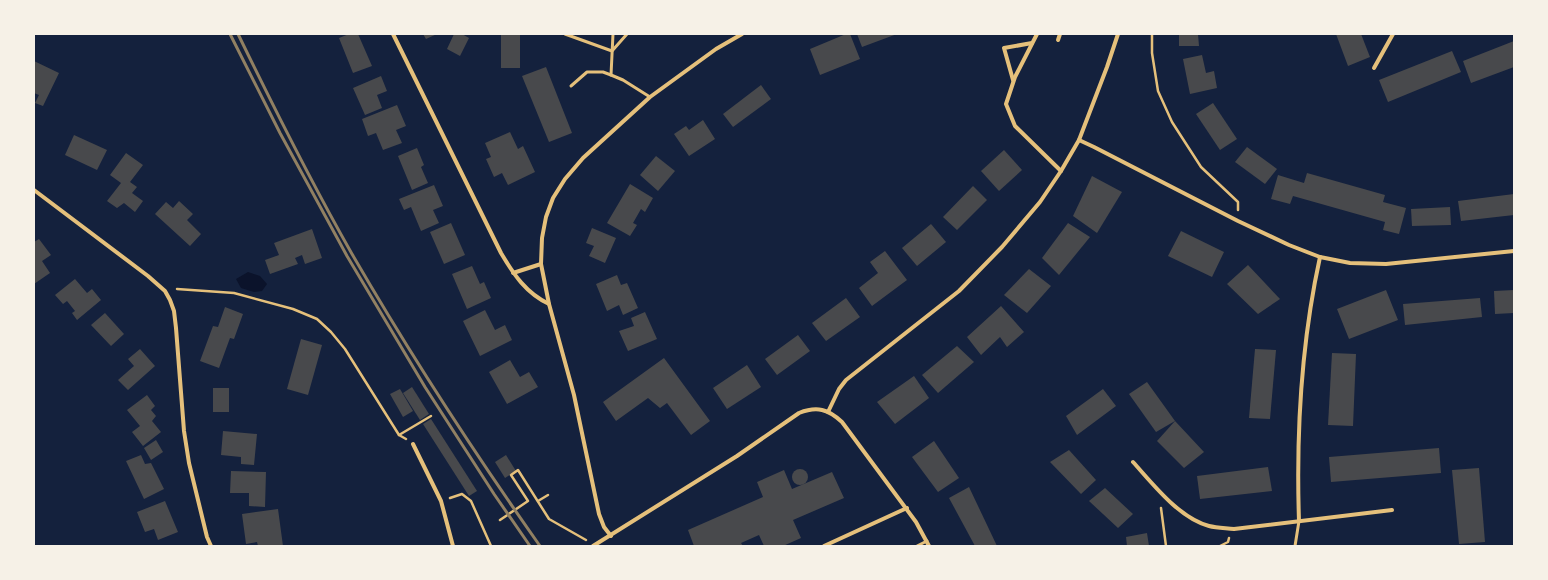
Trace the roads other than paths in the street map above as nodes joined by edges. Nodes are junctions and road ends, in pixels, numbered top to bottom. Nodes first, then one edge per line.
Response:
1 (393, 34) edge
2 (565, 34) edge
3 (613, 34) edge
4 (627, 34) edge
5 (742, 34) edge
6 (1037, 34) edge
7 (1060, 34) edge
8 (1118, 34) edge
9 (1392, 34) edge
10 (1058, 40) dead end
11 (1032, 43) junction
12 (612, 51) junction
13 (1374, 68) dead end
14 (611, 75) junction
15 (1014, 81) junction
16 (571, 86) dead end
17 (650, 97) junction
18 (1079, 140) junction
19 (1061, 171) junction
20 (34, 190) edge
21 (1514, 251) edge
22 (1320, 257) junction
23 (541, 264) junction
24 (513, 273) junction
25 (549, 304) junction
26 (828, 412) junction
27 (413, 444) road end
28 (1132, 462) dead end
29 (907, 508) junction
30 (1392, 510) dead end
31 (1299, 521) junction
32 (611, 536) junction
33 (928, 544) edge
34 (211, 546) edge
35 (453, 546) edge
36 (594, 546) edge
37 (824, 546) edge
38 (917, 546) edge
39 (1295, 546) edge

1 - 24 street
2 - 12 lane
3 - 12 lane
4 - 12 lane
5 - 17 street
6 - 11 street
7 - 10 street
8 - 18 street
9 - 13 street
11 - 15 street
11 - 15 street
12 - 14 lane
14 - 16 lane
14 - 17 lane
15 - 19 street
17 - 23 street
18 - 19 street
18 - 22 street
19 - 26 street
20 - 34 street
21 - 22 street
22 - 31 street
23 - 24 street
23 - 25 street
24 - 25 street
25 - 32 street
26 - 29 street
26 - 32 street
27 - 35 street
28 - 31 street
29 - 33 street
29 - 37 street
30 - 31 street
31 - 39 lane
32 - 36 street
33 - 38 lane

